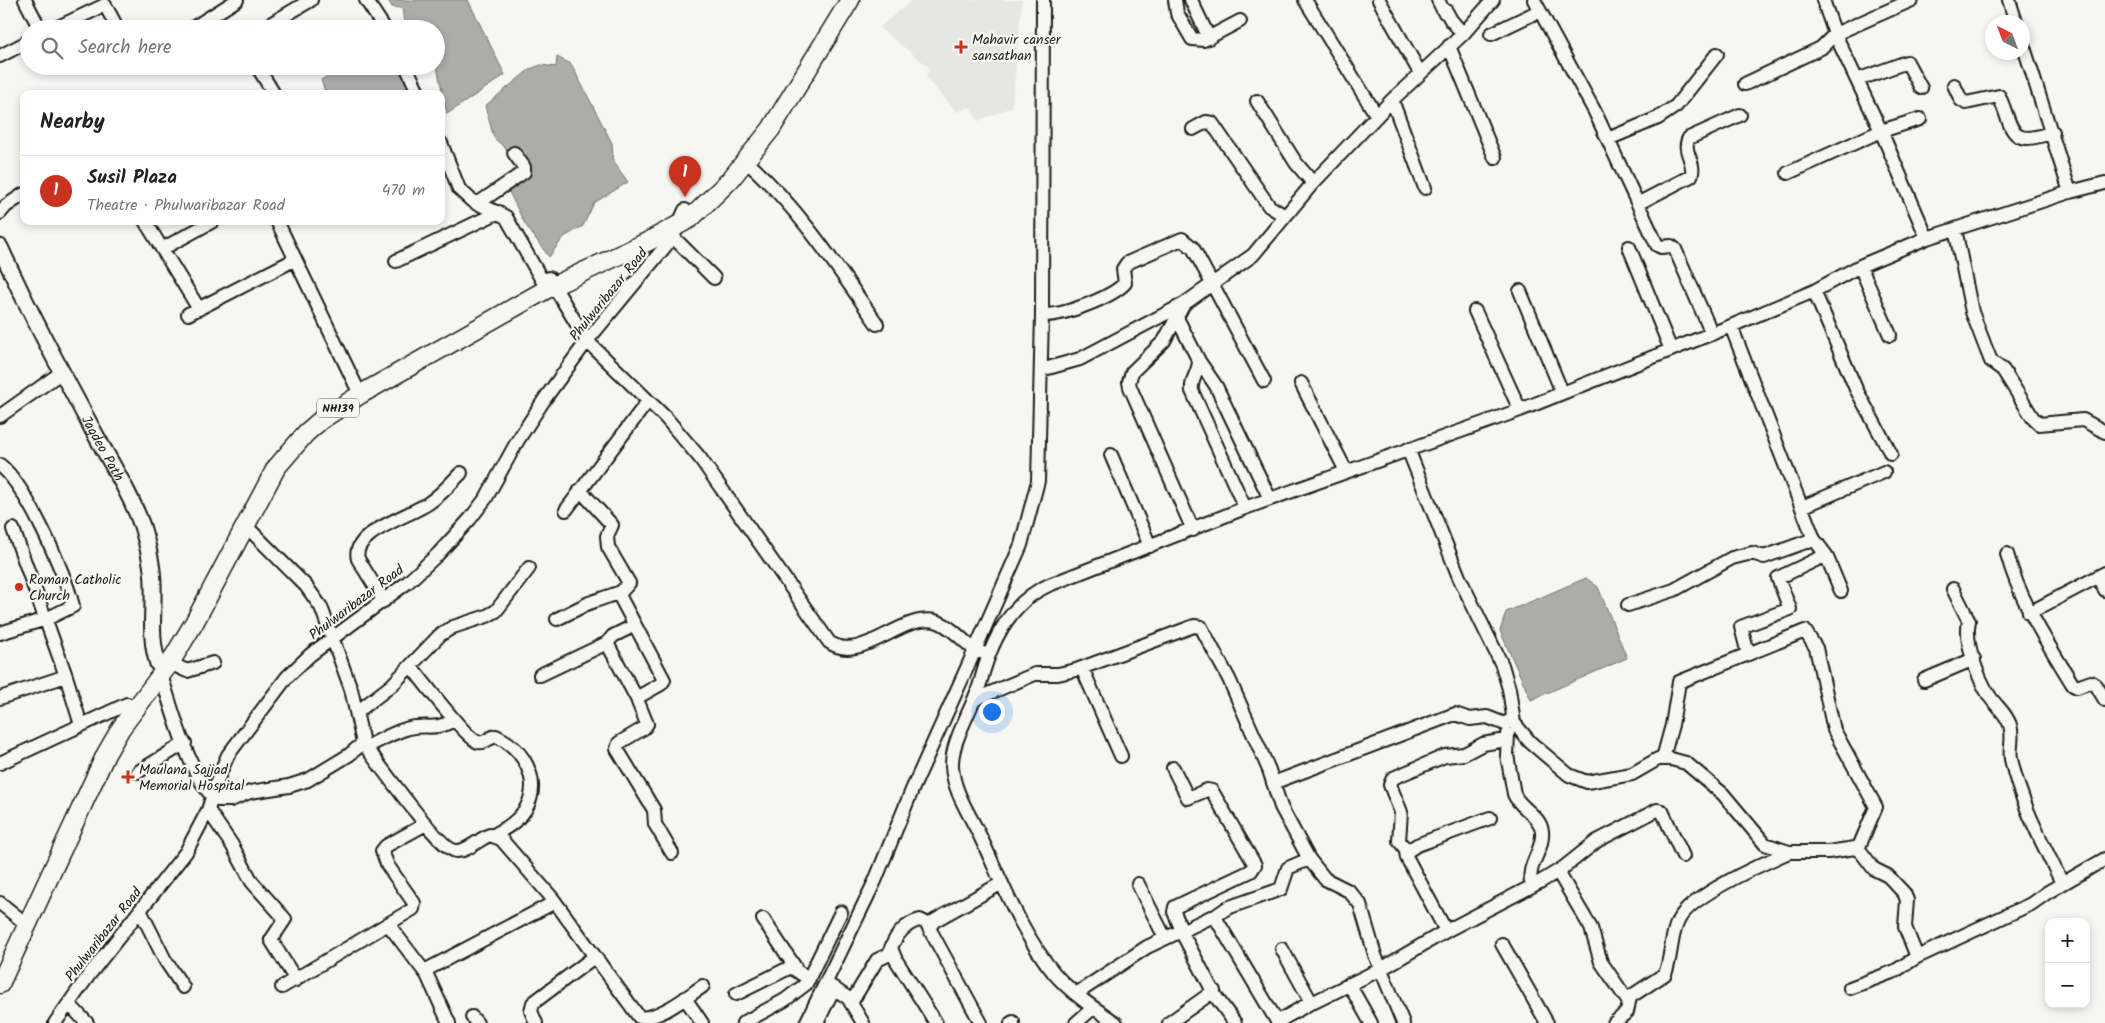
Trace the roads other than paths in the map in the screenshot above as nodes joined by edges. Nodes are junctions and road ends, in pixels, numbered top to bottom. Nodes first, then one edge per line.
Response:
1 (25, 0) edge
2 (237, 0) edge
3 (312, 0) edge
4 (366, 0) edge
5 (1043, 0) edge
6 (1175, 0) edge
7 (1191, 0) edge
8 (1305, 0) edge
9 (1379, 0) edge
10 (1438, 0) edge
11 (1493, 0) edge
12 (1823, 0) edge
13 (1912, 0) edge
14 (2009, 0) edge
15 (841, 3) edge
16 (1537, 5) edge
17 (2014, 15) edge
18 (35, 20) edge
19 (73, 20) edge
20 (113, 20) edge
21 (205, 20) edge
22 (278, 20) edge
23 (379, 20) edge
24 (1240, 21) dead end
25 (1463, 34) junction
26 (1491, 34) dead end
27 (1835, 34) junction
28 (1209, 38) junction
29 (20, 46) edge
30 (1449, 46) junction
31 (1717, 54) dead end
32 (0, 56) edge
33 (2028, 60) edge
34 (1420, 73) junction
35 (262, 75) edge
36 (410, 75) edge
37 (1857, 80) junction
38 (1745, 84) dead end
39 (1954, 84) dead end
40 (1921, 88) dead end
41 (272, 90) edge
42 (417, 90) edge
43 (1392, 100) junction
44 (1257, 101) dead end
45 (1740, 115) dead end
46 (1377, 116) junction
47 (1920, 119) dead end
48 (1193, 129) dead end
49 (1881, 131) junction
50 (2053, 132) junction
51 (1608, 139) junction
52 (445, 153) edge
53 (514, 153) dead end
54 (1495, 158) dead end
55 (746, 161) junction
56 (1788, 173) dead end
57 (1312, 183) junction
58 (2105, 183) edge
59 (1425, 188) dead end
60 (2070, 192) junction
61 (20, 197) edge
62 (1639, 203) junction
63 (477, 204) junction
64 (499, 212) junction
65 (0, 213) edge
66 (1285, 216) junction
67 (147, 225) edge
68 (205, 225) edge
69 (280, 225) edge
70 (679, 225) junction
71 (1955, 229) junction
72 (1927, 238) junction
73 (0, 247) edge
74 (1628, 247) dead end
75 (162, 249) junction
76 (294, 260) junction
77 (396, 261) dead end
78 (1860, 266) junction
79 (714, 278) dead end
80 (1213, 283) junction
81 (548, 284) junction
82 (1520, 291) dead end
83 (1814, 291) junction
84 (1184, 304) junction
85 (1475, 311) dead end
86 (1042, 315) junction
87 (1177, 318) junction
88 (878, 324) dead end
89 (1731, 326) junction
90 (464, 331) junction
91 (1712, 334) junction
92 (1890, 335) dead end
93 (587, 342) junction
94 (1670, 350) junction
95 (1199, 361) junction
96 (1041, 370) junction
97 (62, 372) junction
98 (1264, 380) dead end
99 (1302, 384) dead end
100 (356, 386) junction
101 (1562, 392) junction
102 (648, 401) junction
103 (1520, 410) junction
104 (0, 416) edge
105 (2105, 432) edge
106 (1408, 449) junction
107 (1891, 454) dead end
108 (1112, 455) dead end
109 (1, 468) edge
110 (1346, 471) junction
111 (1884, 472) dead end
112 (462, 473) dead end
113 (580, 490) junction
114 (1270, 499) junction
115 (1802, 507) junction
116 (1244, 508) junction
117 (566, 510) dead end
118 (246, 526) junction
119 (13, 530) dead end
120 (1193, 530) junction
121 (1814, 539) junction
122 (1150, 546) junction
123 (228, 550) junction
124 (2007, 554) dead end
125 (1826, 555) junction
126 (530, 568) dead end
127 (2102, 575) edge
128 (1953, 589) dead end
129 (2105, 590) edge
130 (1841, 591) dead end
131 (618, 593) junction
132 (384, 601) junction
133 (1628, 605) dead end
134 (2029, 613) junction
135 (557, 619) dead end
136 (46, 620) junction
137 (635, 625) junction
138 (0, 633) edge
139 (332, 639) junction
140 (607, 643) junction
141 (975, 650) junction
142 (1748, 654) junction
143 (987, 655) junction
144 (1974, 659) junction
145 (213, 663) dead end
146 (411, 666) junction
147 (163, 668) junction
148 (1082, 668) junction
149 (540, 675) dead end
150 (66, 676) junction
151 (1924, 680) dead end
152 (0, 698) edge
153 (637, 699) junction
154 (976, 699) junction
155 (2105, 700) edge
156 (127, 704) junction
157 (357, 712) junction
158 (454, 720) junction
159 (1511, 720) junction
160 (81, 725) junction
161 (1506, 740) junction
162 (185, 743) junction
163 (365, 745) junction
164 (1121, 756) dead end
165 (1663, 758) junction
166 (0, 763) edge
167 (1173, 768) dead end
168 (138, 772) dead end
169 (91, 774) junction
170 (1273, 783) junction
171 (212, 796) junction
172 (208, 810) junction
173 (1490, 818) dead end
174 (426, 824) junction
175 (494, 835) junction
176 (1410, 849) junction
177 (1858, 850) junction
178 (1789, 852) junction
179 (672, 853) dead end
180 (1683, 856) dead end
181 (1308, 859) junction
182 (2105, 859) edge
183 (1558, 872) junction
184 (1002, 883) junction
185 (2062, 883) junction
186 (1138, 884) dead end
187 (1532, 886) junction
188 (555, 902) junction
189 (0, 903) edge
190 (140, 910) junction
191 (841, 912) dead end
192 (1214, 916) junction
193 (20, 919) junction
194 (763, 919) dead end
195 (388, 924) junction
196 (930, 925) junction
197 (1446, 930) junction
198 (1183, 932) junction
199 (1165, 938) junction
200 (1502, 944) dead end
201 (1282, 949) dead end
202 (892, 953) junction
203 (594, 957) junction
204 (1917, 957) junction
205 (0, 963) edge
206 (795, 967) junction
207 (1381, 969) junction
208 (424, 971) junction
209 (809, 979) junction
210 (296, 980) junction
211 (0, 984) edge
212 (1349, 984) junction
213 (830, 985) junction
214 (183, 986) dead end
215 (704, 986) dead end
216 (282, 987) dead end
217 (1850, 988) dead end
218 (1214, 991) junction
219 (736, 994) dead end
220 (1076, 994) junction
221 (685, 998) junction
222 (1628, 1000) junction
223 (1312, 1002) junction
224 (851, 1003) junction
225 (69, 1004) junction
226 (1093, 1008) junction
227 (55, 1023) edge
228 (87, 1023) edge
229 (450, 1023) edge
230 (536, 1023) edge
231 (702, 1023) edge
232 (743, 1023) edge
233 (806, 1023) edge
234 (817, 1023) edge
235 (863, 1023) edge
236 (936, 1023) edge
237 (981, 1023) edge
238 (1076, 1023) edge
239 (1116, 1023) edge
240 (1169, 1023) edge
241 (1236, 1023) edge
242 (1278, 1023) edge
243 (1371, 1023) edge
244 (1403, 1023) edge
245 (1547, 1023) edge
246 (1614, 1023) edge

1 - 18 street
2 - 21 street
3 - 22 street
4 - 23 street
5 - 86 street
6 - 28 street
7 - 28 street
8 - 46 street
9 - 34 street
10 - 25 street
11 - 25 street
12 - 27 street
13 - 27 street
14 - 17 street
15 - 55 highway, NH139
15 - 70 highway, NH139
16 - 26 street
16 - 51 street
19 - 20 street
24 - 28 street
25 - 30 street
27 - 37 street
27 - 38 street
29 - 32 street
30 - 34 street
30 - 54 street
31 - 51 street
33 - 50 street
34 - 43 street
35 - 41 street
36 - 42 street
37 - 40 street
37 - 49 street
39 - 50 street
43 - 46 street
43 - 59 street
44 - 57 street
45 - 62 street
46 - 57 street
47 - 49 street
48 - 66 street
49 - 56 street
49 - 72 street
50 - 60 street
51 - 62 street
52 - 63 street
53 - 63 street
55 - 70 highway, NH139
55 - 88 street
57 - 66 street
58 - 60 street
60 - 71 street
61 - 65 street
62 - 91 street
63 - 64 street
64 - 77 street
64 - 81 street
66 - 80 street
67 - 75 street
68 - 75 street
69 - 76 street
70 - 79 street
70 - 81 highway, NH139
70 - 93 street, Phulwaribazar Road
71 - 72 street
71 - 105 street
72 - 78 street
73 - 97 main road, Jagdeo Path
74 - 94 street
75 - 76 street
76 - 100 street
78 - 83 street
78 - 92 street
80 - 84 street
80 - 86 street
80 - 98 street
81 - 90 highway, NH139
81 - 93 street
82 - 101 street
83 - 89 street
83 - 107 street
84 - 87 street
84 - 96 street
85 - 103 street
86 - 96 street
87 - 95 street
87 - 120 street
89 - 91 street
89 - 115 street
90 - 100 highway, NH139
90 - 118 highway, NH139
91 - 94 street
93 - 102 street
93 - 132 street, Phulwaribazar Road
94 - 101 street
95 - 114 street
95 - 116 street
96 - 141 street
97 - 104 street
97 - 147 main road, Jagdeo Path
99 - 110 street
100 - 123 highway, NH139
101 - 103 street
102 - 113 street
102 - 141 street
103 - 106 street
106 - 110 street
106 - 159 street
108 - 122 street
109 - 136 street
110 - 114 street
111 - 115 street
112 - 132 street
113 - 117 street
113 - 131 street
114 - 116 street
115 - 121 street
116 - 120 street
118 - 123 highway, NH139
118 - 139 street
119 - 136 street
120 - 122 street
121 - 125 street
121 - 133 street
122 - 143 street
123 - 147 highway, NH139
124 - 134 street
125 - 130 street
125 - 142 street
126 - 146 street
127 - 129 street
127 - 134 street
128 - 144 street
131 - 135 street
131 - 137 street
132 - 139 street, Phulwaribazar Road
134 - 155 street
136 - 138 street
136 - 150 street
137 - 140 street
137 - 153 street
139 - 157 street
139 - 171 street, Phulwaribazar Road
140 - 149 street
140 - 153 street
141 - 143 street
141 - 213 street
142 - 165 street
142 - 177 street
143 - 154 street
144 - 151 street
144 - 185 street
145 - 147 street
146 - 157 street
146 - 158 street
147 - 156 highway, NH139
147 - 162 street
147 - 169 highway, NH139
148 - 154 street
148 - 164 street
148 - 170 street
150 - 152 street
150 - 160 street
153 - 179 street
154 - 184 street
156 - 160 street
156 - 169 highway, NH139
157 - 163 street
158 - 163 street
158 - 175 street
159 - 161 street
159 - 165 street
159 - 170 street
160 - 166 street
161 - 176 street
161 - 187 street
162 - 168 street
162 - 171 street
163 - 171 street
163 - 174 street
165 - 178 street
167 - 198 street
169 - 193 highway, NH139
169 - 211 highway, NH139
170 - 181 street
171 - 172 street, Phulwaribazar Road
172 - 190 street, Phulwaribazar Road
172 - 210 street
173 - 176 street
174 - 175 street
174 - 195 street
175 - 188 street
176 - 197 street
177 - 178 street
177 - 204 street
178 - 222 street
180 - 183 street
181 - 192 street
181 - 207 street
182 - 185 street
183 - 187 street
183 - 222 street
184 - 196 street
184 - 220 street
185 - 204 street
186 - 199 street
187 - 197 street
188 - 203 street
188 - 208 street
189 - 193 street
190 - 214 street
190 - 225 street, Phulwaribazar Road
191 - 209 street
192 - 198 street
192 - 242 street
193 - 205 highway, NH139
194 - 206 street
195 - 208 street
195 - 210 street
196 - 202 street
196 - 237 street
197 - 207 street
198 - 199 street
198 - 218 street
199 - 220 street
200 - 245 street
201 - 223 street
202 - 224 street
202 - 236 street
203 - 221 street
203 - 230 street
204 - 217 street
206 - 209 street
206 - 219 street
207 - 212 street
207 - 244 street
208 - 229 street
209 - 232 street
210 - 216 street
212 - 223 street
212 - 243 street
213 - 224 street
213 - 233 street
213 - 234 street
215 - 221 street
218 - 240 street
218 - 241 street
220 - 226 street
221 - 231 street
222 - 246 street
223 - 242 street
224 - 235 street
225 - 227 street, Phulwaribazar Road
225 - 228 street
226 - 238 street
226 - 239 street

